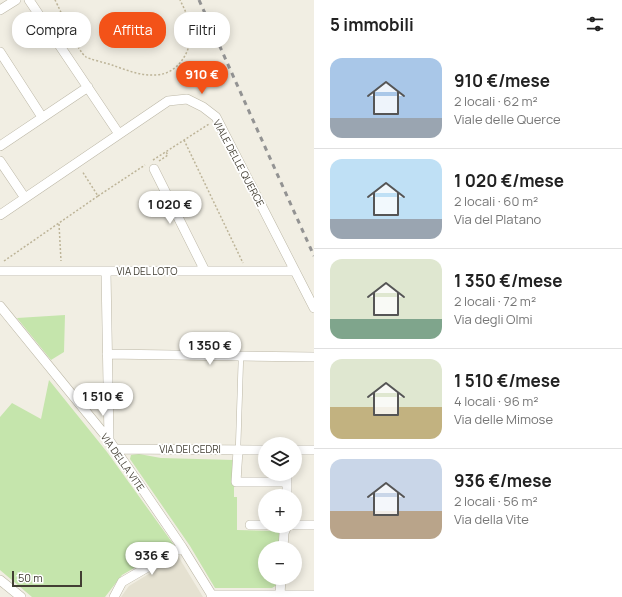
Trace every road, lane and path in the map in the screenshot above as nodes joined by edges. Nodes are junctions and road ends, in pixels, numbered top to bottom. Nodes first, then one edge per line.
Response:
1 (16, 0) edge
2 (29, 0) edge
3 (55, 0) edge
4 (180, 0) edge
5 (0, 10) edge
6 (0, 52) edge
7 (88, 87) junction
8 (42, 117) junction
9 (216, 117) junction
10 (119, 134) junction
11 (184, 140) junction
12 (0, 146) edge
13 (166, 152) junction
14 (0, 161) edge
15 (76, 163) junction
16 (154, 169) joint
17 (98, 196) junction
18 (25, 198) junction
19 (0, 215) edge
20 (58, 224) junction
21 (0, 264) edge
22 (0, 271) edge
23 (62, 271) junction
24 (205, 271) junction
25 (248, 271) junction
26 (295, 271) junction
27 (106, 272) junction
28 (0, 306) edge
29 (314, 308) edge
30 (107, 354) junction
31 (241, 356) junction
32 (314, 357) edge
33 (109, 440) junction
34 (115, 449) junction
35 (238, 450) junction
36 (258, 450) edge
37 (302, 450) edge
38 (314, 450) edge
39 (258, 480) edge
40 (250, 525) dead end
41 (258, 525) edge
42 (302, 525) edge
43 (314, 525) edge
44 (182, 547) junction
45 (0, 580) edge
46 (281, 585) edge
47 (280, 595) junction
48 (212, 596) edge
49 (314, 596) edge
50 (21, 597) edge
51 (114, 597) edge

1 - 5 street
2 - 7 street
3 - 4 path
6 - 8 street
7 - 8 street
7 - 10 street
8 - 12 street
9 - 10 street, VIALE DELLE QUERCE
9 - 11 path
9 - 26 street, VIALE DELLE QUERCE
10 - 15 street, VIALE DELLE QUERCE
11 - 13 path
11 - 25 path
13 - 16 path
13 - 17 path
14 - 18 street
15 - 17 path
15 - 18 street, VIALE DELLE QUERCE
16 - 24 street
17 - 20 path
18 - 19 street, VIALE DELLE QUERCE
20 - 21 path
20 - 23 path
22 - 23 street, VIA DEL LOTO
23 - 27 street, VIA DEL LOTO
24 - 25 street, VIA DEL LOTO
24 - 27 street, VIA DEL LOTO
25 - 26 street, VIA DEL LOTO
26 - 29 street, VIALE DELLE QUERCE
27 - 30 street
28 - 33 street, VIA DELLA VITE
30 - 31 street
30 - 33 street
31 - 32 street
31 - 35 lane
33 - 34 street, VIA DELLA VITE
34 - 35 street, VIA DEI CEDRI
34 - 44 street, VIA DELLA VITE
35 - 36 street, VIA DEI CEDRI
35 - 39 street
37 - 38 street
40 - 41 street
42 - 43 street
44 - 48 street, VIA DELLA VITE
44 - 51 street
45 - 50 street
46 - 47 street
47 - 48 street
47 - 49 street

